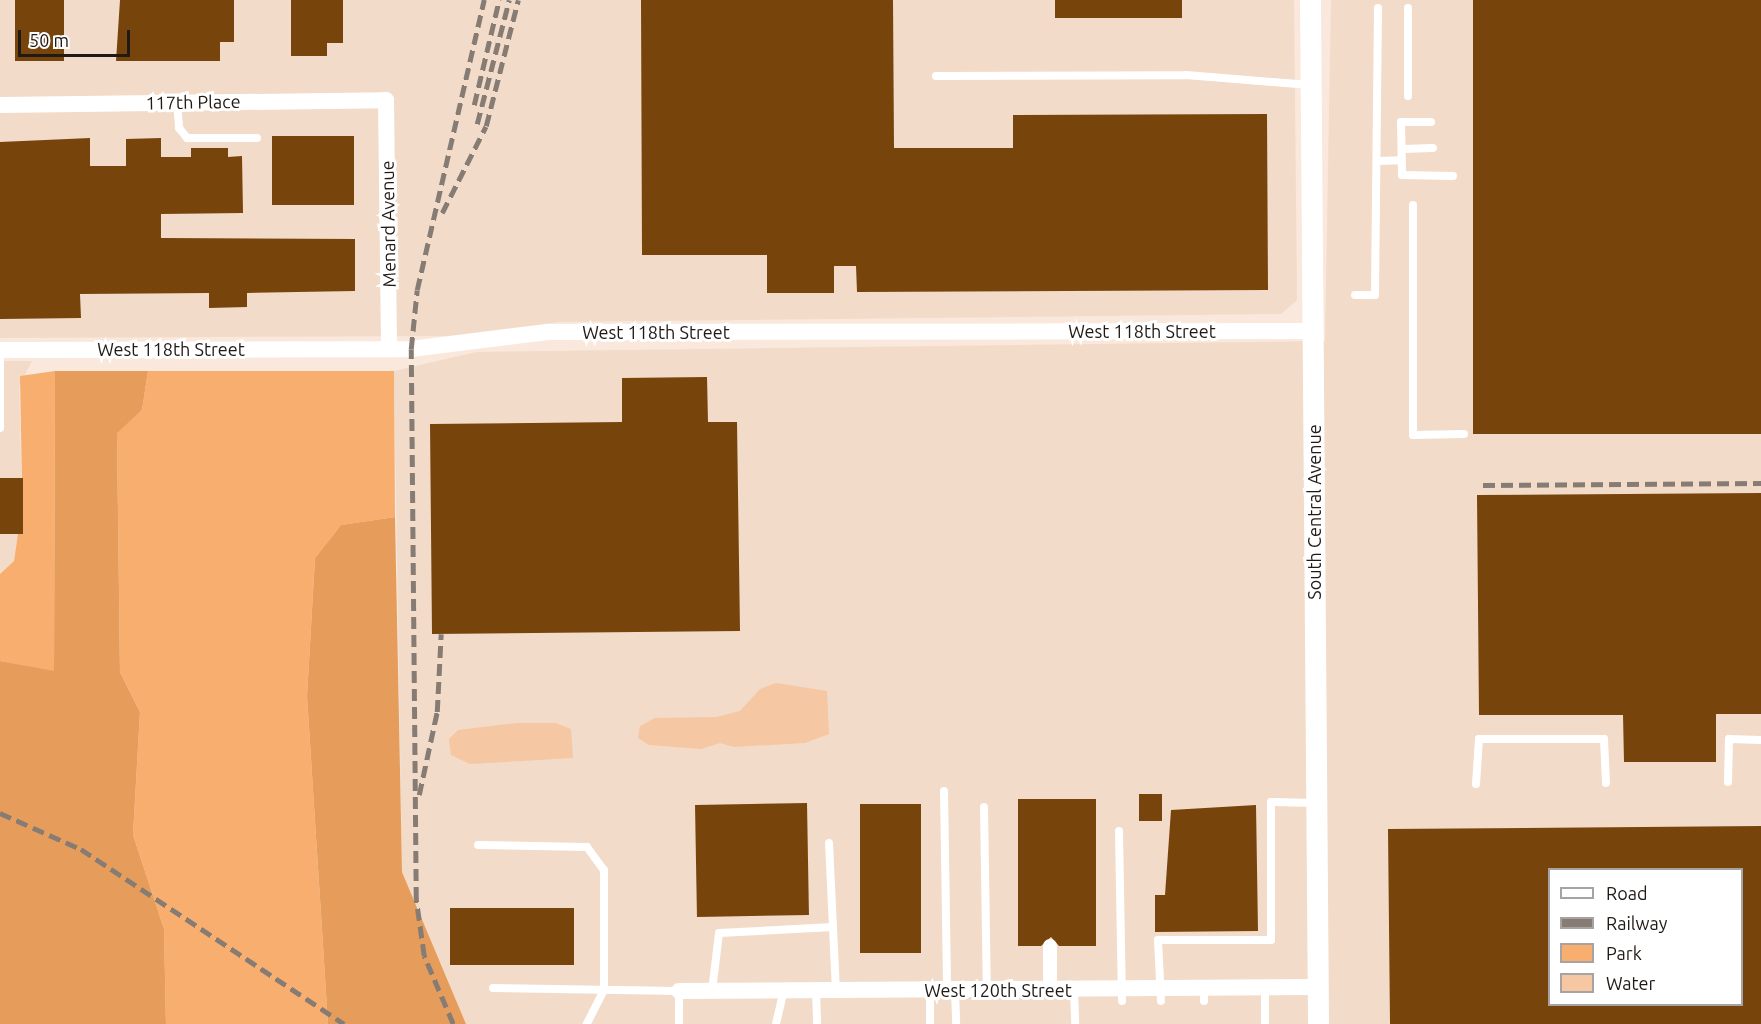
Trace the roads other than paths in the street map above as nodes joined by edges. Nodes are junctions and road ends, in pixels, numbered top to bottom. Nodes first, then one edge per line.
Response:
1 (1310, 0) edge
2 (1378, 8) dead end
3 (1408, 8) dead end
4 (936, 76) dead end
5 (1310, 85) junction
6 (1408, 96) dead end
7 (386, 100) joint
8 (177, 103) junction
9 (0, 105) edge
10 (1431, 122) dead end
11 (257, 138) dead end
12 (1433, 148) dead end
13 (1402, 149) junction
14 (1402, 160) junction
15 (1377, 161) junction
16 (1453, 176) dead end
17 (1413, 205) dead end
18 (1355, 295) dead end
19 (1312, 331) junction
20 (389, 349) junction
21 (0, 350) edge
22 (0, 395) edge
23 (0, 428) edge
24 (1464, 434) dead end
25 (1761, 740) edge
26 (1728, 782) dead end
27 (1606, 783) dead end
28 (1476, 784) dead end
29 (944, 791) dead end
30 (1316, 803) junction
31 (984, 807) dead end
32 (1119, 831) dead end
33 (829, 843) dead end
34 (478, 845) dead end
35 (833, 927) junction
36 (1050, 946) dead end
37 (712, 985) junction
38 (1265, 987) junction
39 (1318, 987) junction
40 (493, 988) dead end
41 (1050, 989) junction
42 (1074, 989) junction
43 (604, 990) junction
44 (784, 990) junction
45 (944, 990) junction
46 (987, 990) junction
47 (679, 991) junction
48 (816, 991) junction
49 (836, 991) junction
50 (1122, 995) junction
51 (1161, 995) junction
52 (587, 1024) edge
53 (679, 1024) edge
54 (776, 1024) edge
55 (817, 1024) edge
56 (930, 1024) edge
57 (956, 1024) edge
58 (1075, 1024) edge
59 (1264, 1024) edge
60 (1318, 1024) edge

1 - 5 street, South Central Avenue
2 - 15 lane
3 - 6 lane
4 - 5 lane
5 - 19 street, South Central Avenue
7 - 8 street, 117th Place
7 - 20 street, Menard Avenue
8 - 9 street, 117th Place
8 - 11 lane
10 - 13 lane
12 - 13 lane
13 - 14 lane
14 - 15 lane
14 - 16 lane
15 - 18 lane
17 - 24 lane
19 - 20 street, West 118th Street
19 - 30 street, South Central Avenue
20 - 21 street, West 118th Street
21 - 22 lane
22 - 23 lane
25 - 26 lane
27 - 28 lane
29 - 45 lane
30 - 39 street, South Central Avenue
30 - 51 lane
31 - 46 lane
32 - 50 lane
33 - 35 lane
34 - 43 lane
35 - 37 lane
35 - 49 lane
36 - 41 street
37 - 44 street, West 120th Street
37 - 47 street, West 120th Street
38 - 39 street, West 120th Street
38 - 51 street, West 120th Street
38 - 59 lane
39 - 60 street, South Central Avenue
40 - 43 lane
41 - 42 street, West 120th Street
41 - 46 street, West 120th Street
42 - 50 street, West 120th Street
42 - 58 lane
43 - 47 lane
43 - 52 lane
44 - 48 street, West 120th Street
44 - 54 lane
45 - 46 street, West 120th Street
45 - 49 street, West 120th Street
45 - 56 lane
45 - 57 lane
47 - 53 lane
48 - 49 street, West 120th Street
48 - 55 lane
50 - 51 street, West 120th Street

